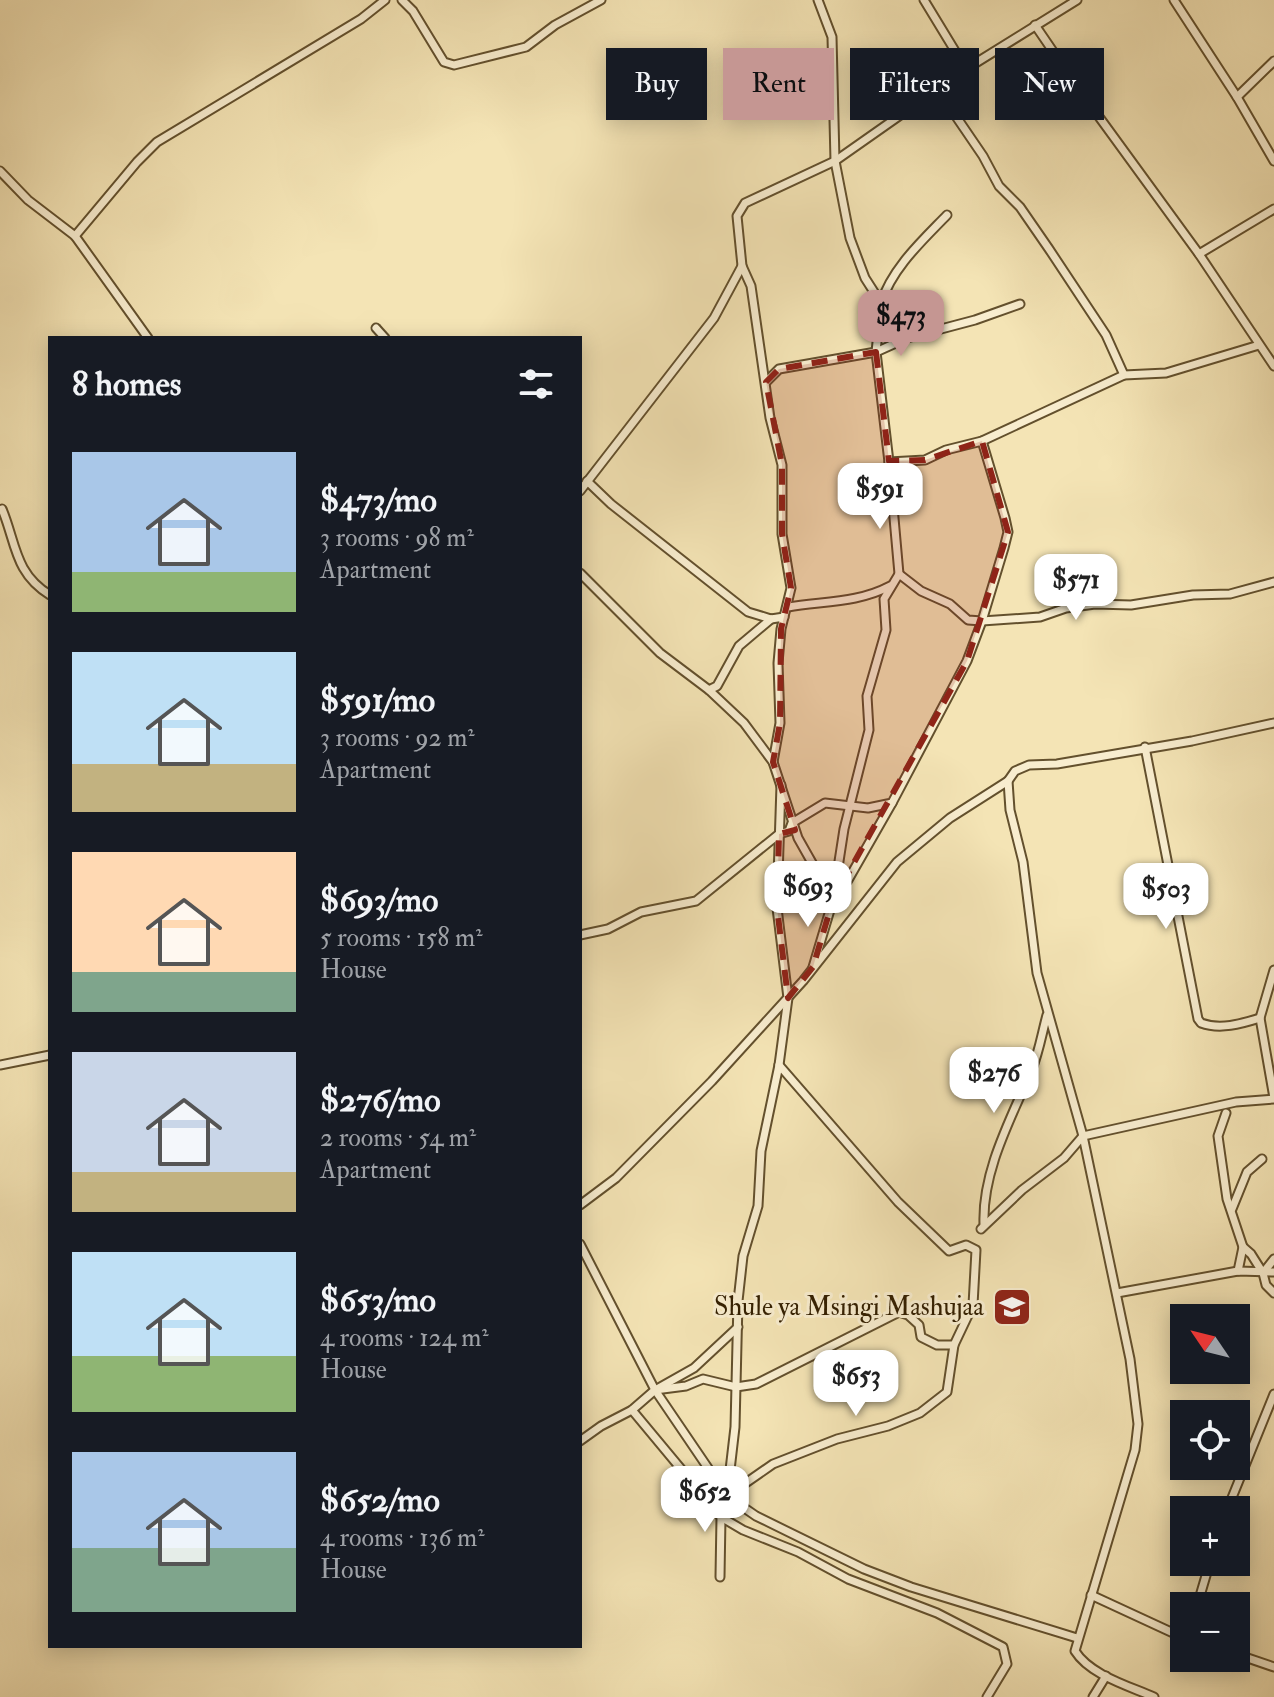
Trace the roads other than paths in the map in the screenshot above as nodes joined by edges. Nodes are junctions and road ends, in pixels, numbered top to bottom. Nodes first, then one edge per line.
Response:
1 (402, 0) edge
2 (601, 0) edge
3 (818, 0) edge
4 (924, 0) edge
5 (1077, 0) edge
6 (1174, 0) edge
7 (380, 2) edge
8 (1069, 3) edge
9 (1035, 25) junction
10 (953, 48) edge
11 (979, 61) edge
12 (1274, 61) edge
13 (1237, 97) junction
14 (894, 120) edge
15 (958, 120) edge
16 (835, 161) junction
17 (1274, 161) edge
18 (0, 171) edge
19 (1274, 209) edge
20 (947, 215) dead end
21 (75, 236) junction
22 (1199, 254) junction
23 (742, 266) junction
24 (881, 303) junction
25 (1020, 304) dead end
26 (376, 328) dead end
27 (147, 336) edge
28 (383, 336) edge
29 (1259, 345) junction
30 (876, 352) junction
31 (1274, 366) edge
32 (1124, 375) junction
33 (766, 382) junction
34 (982, 441) junction
35 (889, 462) junction
36 (587, 481) junction
37 (582, 488) edge
38 (2, 509) dead end
39 (899, 574) junction
40 (582, 575) edge
41 (1274, 582) edge
42 (892, 586) junction
43 (48, 594) edge
44 (788, 607) junction
45 (784, 617) junction
46 (771, 619) junction
47 (982, 621) junction
48 (709, 690) junction
49 (1274, 723) edge
50 (1145, 747) junction
51 (773, 762) junction
52 (1008, 781) junction
53 (781, 785) junction
54 (892, 803) junction
55 (850, 805) junction
56 (792, 823) junction
57 (779, 834) junction
58 (833, 900) junction
59 (582, 935) edge
60 (813, 967) junction
61 (1274, 970) edge
62 (788, 998) junction
63 (1048, 1013) junction
64 (1260, 1018) junction
65 (48, 1055) edge
66 (0, 1065) edge
67 (779, 1065) junction
68 (1274, 1098) edge
69 (1226, 1113) dead end
70 (1083, 1136) junction
71 (1262, 1159) dead end
72 (582, 1204) edge
73 (1232, 1211) junction
74 (1243, 1247) junction
75 (582, 1248) edge
76 (1274, 1259) edge
77 (1238, 1271) junction
78 (1274, 1272) edge
79 (1263, 1273) junction
80 (1117, 1293) junction
81 (1274, 1293) edge
82 (738, 1327) junction
83 (954, 1345) junction
84 (736, 1387) junction
85 (655, 1390) junction
86 (1274, 1394) edge
87 (632, 1410) junction
88 (582, 1440) edge
89 (727, 1496) junction
90 (1233, 1496) edge
91 (721, 1517) junction
92 (720, 1577) dead end
93 (1091, 1595) junction
94 (1170, 1632) edge
95 (1077, 1638) junction
96 (1250, 1659) edge
97 (1274, 1667) edge
98 (1106, 1676) junction
99 (987, 1697) edge
100 (1093, 1697) edge
101 (1154, 1697) edge

1 - 2 street
3 - 16 street
4 - 10 street
5 - 8 street
6 - 13 street
7 - 21 street
8 - 9 street
9 - 11 street
9 - 22 street
12 - 13 street
13 - 17 street
14 - 16 street
15 - 32 street
16 - 23 street
16 - 24 street
18 - 21 street
19 - 22 street
20 - 24 street
21 - 27 street
22 - 29 street
23 - 33 street
23 - 36 street
24 - 30 street
25 - 30 street
26 - 28 street
29 - 31 street
29 - 32 street
30 - 33 street
30 - 35 street
32 - 34 street
33 - 44 street
34 - 35 street
34 - 47 street
35 - 39 street
36 - 37 street
36 - 46 street
38 - 43 street
39 - 42 street
39 - 47 street
40 - 48 street
41 - 47 street
42 - 44 street
42 - 55 street
44 - 45 street
45 - 46 street
45 - 51 street
46 - 48 street
47 - 54 street
48 - 51 street
49 - 50 street
50 - 52 street
50 - 64 street
51 - 53 street
52 - 60 street
52 - 63 street
53 - 56 street
53 - 57 street
54 - 55 street
54 - 58 street
55 - 56 street
55 - 58 street
56 - 57 street
56 - 58 street
57 - 59 street
57 - 62 street
58 - 60 street
60 - 62 street
61 - 64 street
62 - 67 street
62 - 72 street
63 - 70 street
63 - 70 street
64 - 68 street
65 - 66 street
67 - 82 street
67 - 83 street
68 - 70 street
69 - 73 street
70 - 80 street
71 - 73 street
73 - 74 street
74 - 77 street
74 - 79 street
75 - 85 street
76 - 79 street
77 - 79 street
77 - 80 street
78 - 79 street
79 - 81 street
80 - 93 street
82 - 84 street
82 - 85 street
83 - 84 street
83 - 89 street
84 - 85 street
84 - 89 street
85 - 87 street
85 - 89 street
86 - 90 street
87 - 88 street
87 - 91 street
89 - 91 street
89 - 95 street
91 - 92 street
91 - 99 street
93 - 94 street
93 - 95 street
95 - 98 street
96 - 97 street
98 - 100 street
98 - 101 street

